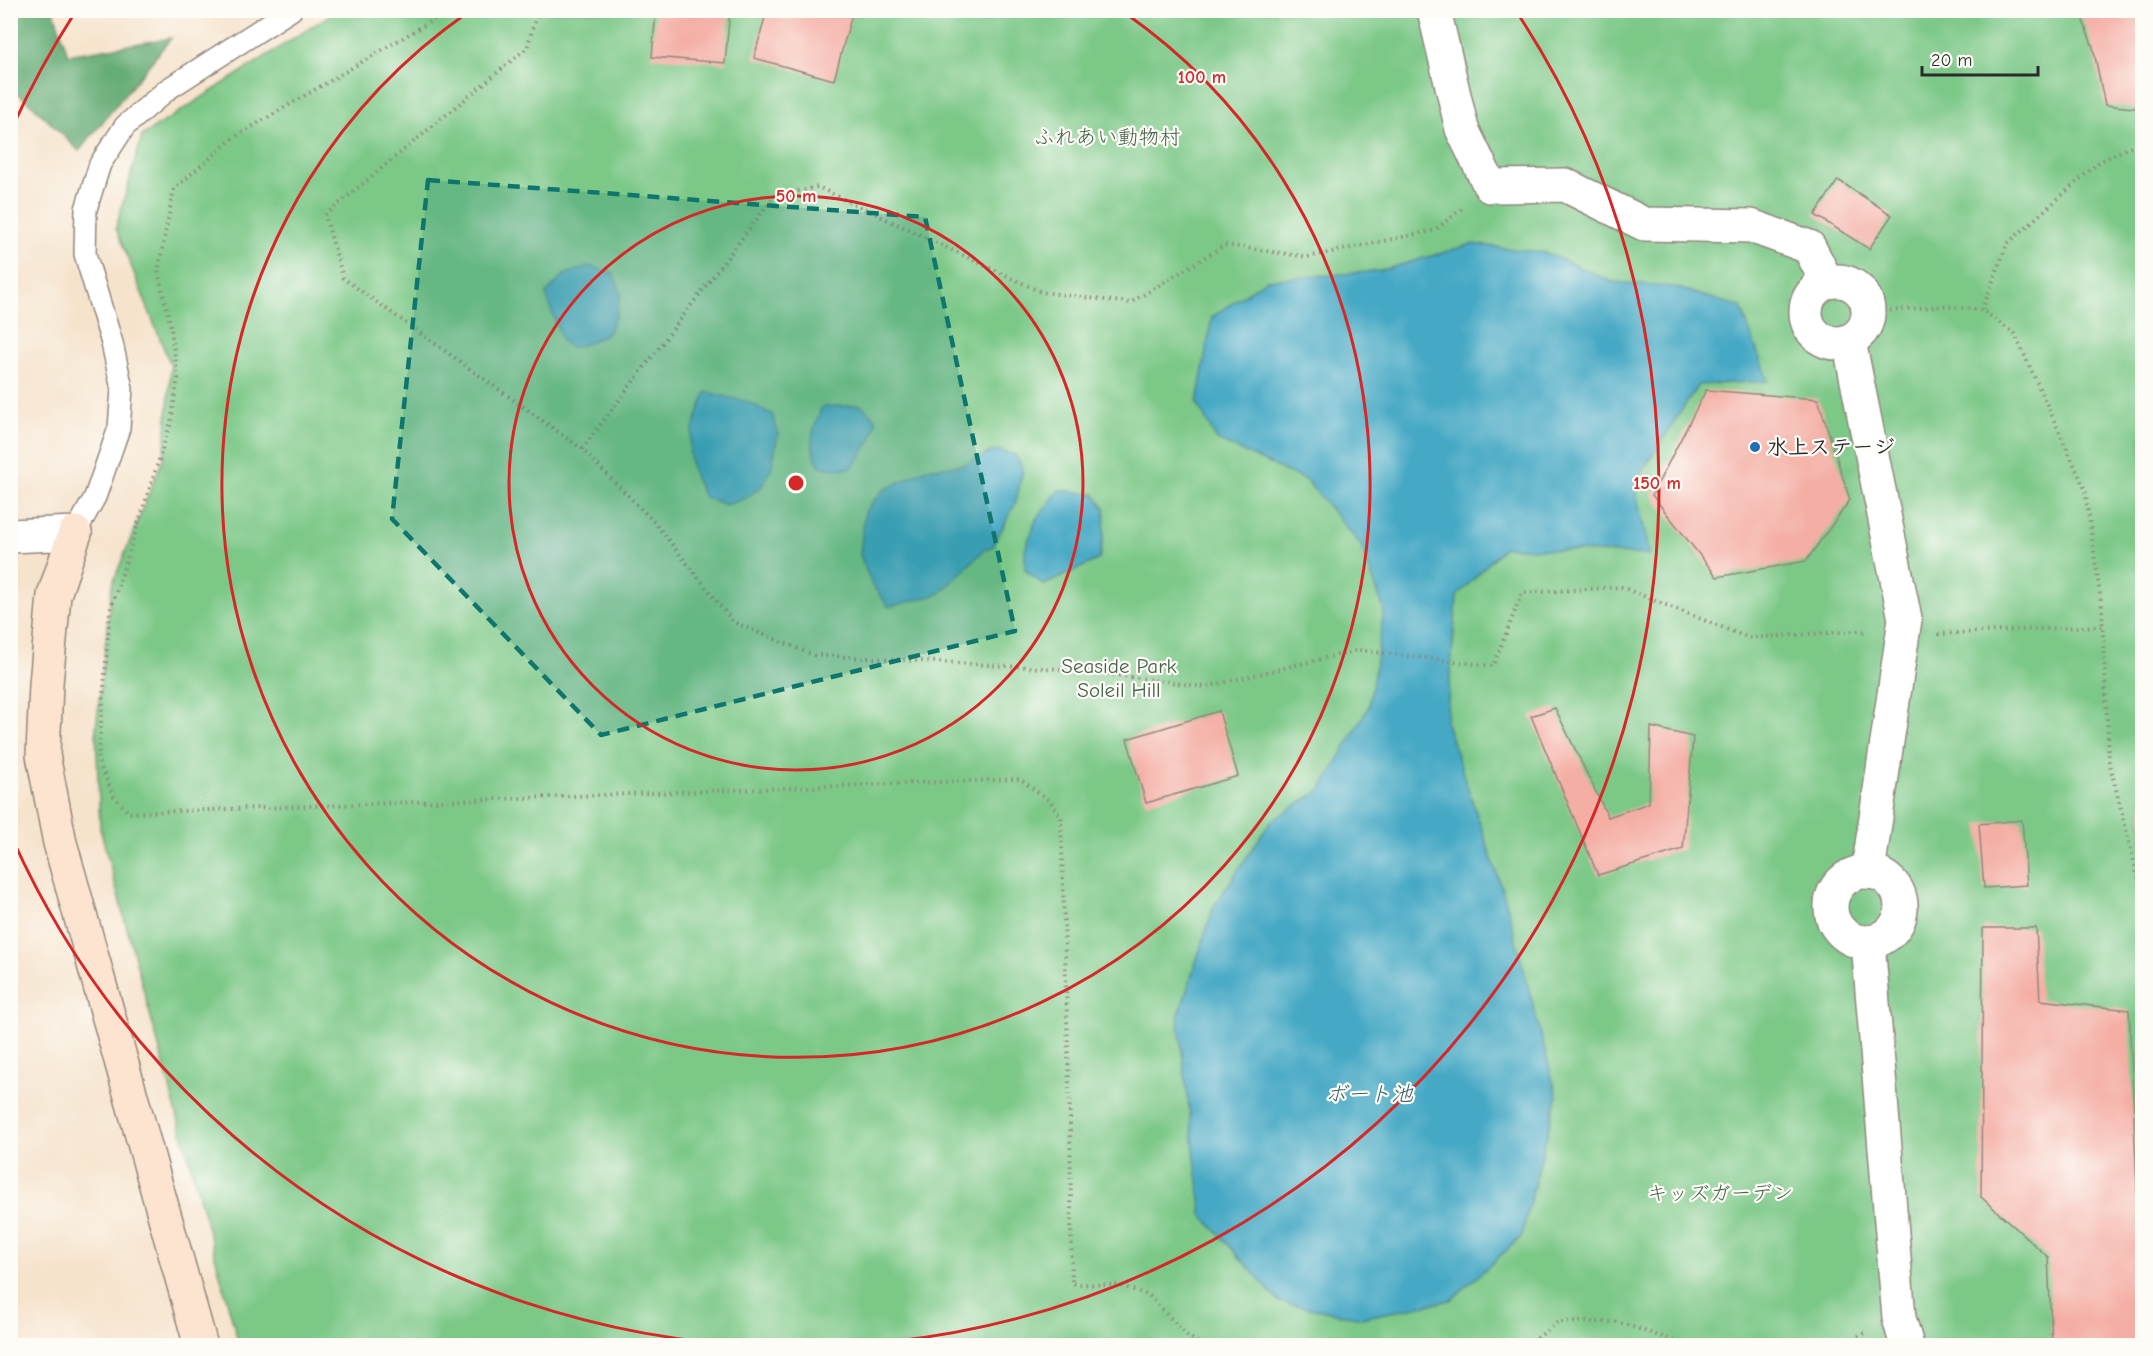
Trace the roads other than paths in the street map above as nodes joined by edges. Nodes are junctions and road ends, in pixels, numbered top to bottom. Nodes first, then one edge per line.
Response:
1 (291, 10) edge
2 (1434, 10) edge
3 (1827, 282) junction
4 (1849, 341) junction
5 (75, 533) junction
6 (10, 536) edge
7 (1868, 872) junction
8 (1868, 942) junction
9 (201, 1346) edge
10 (1907, 1346) edge

1 - 5 lane
2 - 3 street
3 - 4 street
3 - 4 street
4 - 7 street
5 - 6 street
5 - 9 street
7 - 8 street
7 - 8 street
8 - 10 street

